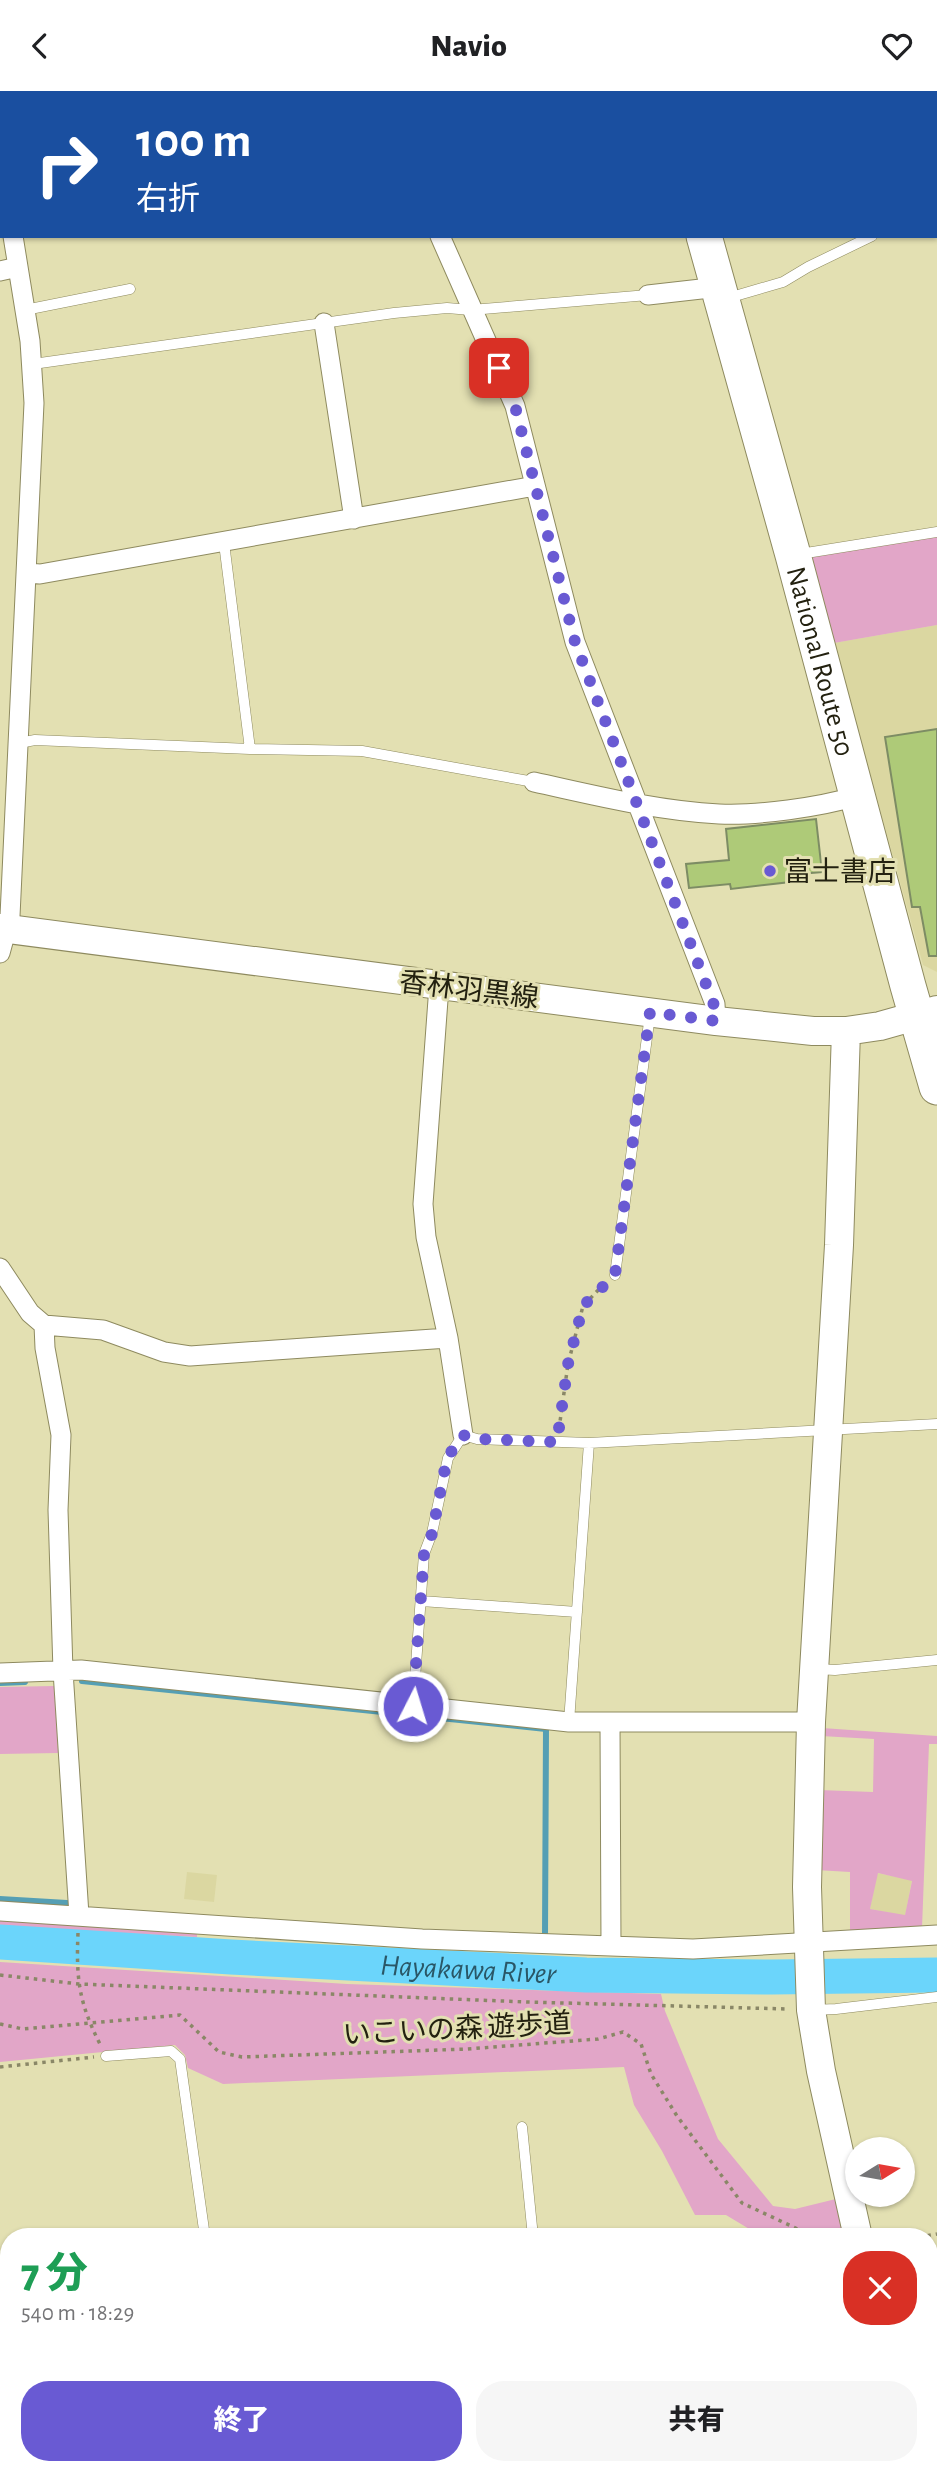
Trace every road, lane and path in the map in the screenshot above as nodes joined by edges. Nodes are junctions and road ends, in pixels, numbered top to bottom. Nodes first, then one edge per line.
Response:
1 (13, 238) edge
2 (441, 238) edge
3 (705, 238) edge
4 (868, 238) edge
5 (9, 269) edge
6 (130, 289) dead end
7 (719, 293) junction
8 (648, 295) joint
9 (25, 310) junction
10 (471, 310) junction
11 (324, 323) junction
12 (33, 365) junction
13 (536, 487) junction
14 (354, 519) junction
15 (937, 532) edge
16 (224, 543) junction
17 (793, 555) junction
18 (27, 573) junction
19 (19, 743) junction
20 (250, 749) junction
21 (534, 782) joint
22 (857, 796) junction
23 (637, 803) junction
24 (3, 937) edge
25 (439, 986) junction
26 (650, 1012) junction
27 (927, 1013) edge
28 (716, 1021) junction
29 (846, 1031) junction
30 (937, 1087) edge
31 (0, 1268) edge
32 (615, 1275) joint
33 (44, 1325) junction
34 (448, 1338) junction
35 (937, 1424) edge
36 (828, 1429) junction
37 (463, 1435) junction
38 (557, 1442) junction
39 (589, 1443) junction
40 (421, 1601) junction
41 (577, 1612) junction
42 (937, 1660) edge
43 (816, 1669) junction
44 (63, 1671) junction
45 (0, 1674) edge
46 (413, 1706) junction
47 (569, 1722) junction
48 (610, 1722) junction
49 (811, 1722) junction
50 (0, 1911) edge
51 (79, 1918) junction
52 (937, 1934) edge
53 (611, 1945) junction
54 (808, 1946) junction
55 (0, 1975) edge
56 (79, 1984) junction
57 (937, 1997) edge
58 (811, 2005) junction
59 (89, 2022) junction
60 (0, 2024) edge
61 (106, 2056) junction
62 (0, 2067) edge
63 (522, 2127) dead end
64 (204, 2228) edge
65 (532, 2228) edge
66 (796, 2228) edge
67 (845, 2228) edge

1 - 5 street
2 - 10 street
3 - 7 highway, National Route 50
4 - 7 lane
5 - 9 street
6 - 9 lane
7 - 8 street
7 - 17 highway, National Route 50
8 - 10 lane
9 - 12 street
10 - 11 lane
10 - 13 street
11 - 12 lane
11 - 14 street
12 - 18 street
13 - 14 street
13 - 23 street
14 - 16 street
15 - 17 lane
16 - 18 street
16 - 20 lane
17 - 22 highway, National Route 50
18 - 19 street
19 - 20 lane
19 - 24 street
20 - 21 lane
21 - 23 street
22 - 23 street
22 - 27 highway, National Route 50
23 - 28 street
24 - 25 street, 香林羽黒線
25 - 26 street, 香林羽黒線
25 - 34 street
26 - 28 street, 香林羽黒線
26 - 32 lane
27 - 29 street, 香林羽黒線
27 - 30 highway, National Route 50
28 - 29 street, 香林羽黒線
29 - 36 street
31 - 33 street
32 - 38 path
33 - 34 street
33 - 44 street
34 - 37 street
35 - 36 lane
36 - 39 lane
36 - 43 street
37 - 38 lane
37 - 40 lane
38 - 39 lane
39 - 41 lane
40 - 41 lane
40 - 46 lane
41 - 47 lane
42 - 43 lane
43 - 49 street
44 - 45 street
44 - 46 street
44 - 51 street
46 - 47 street
47 - 48 street
48 - 49 street
48 - 53 street
49 - 54 street
50 - 51 street
51 - 53 street
51 - 56 path
52 - 54 street
53 - 54 street
54 - 58 street
55 - 56 path
56 - 58 path
56 - 59 path
57 - 58 lane
58 - 67 street
59 - 60 path, いこいの森 遊歩道
59 - 61 path
59 - 66 path, いこいの森 遊歩道
61 - 62 path
61 - 64 lane
63 - 65 lane

